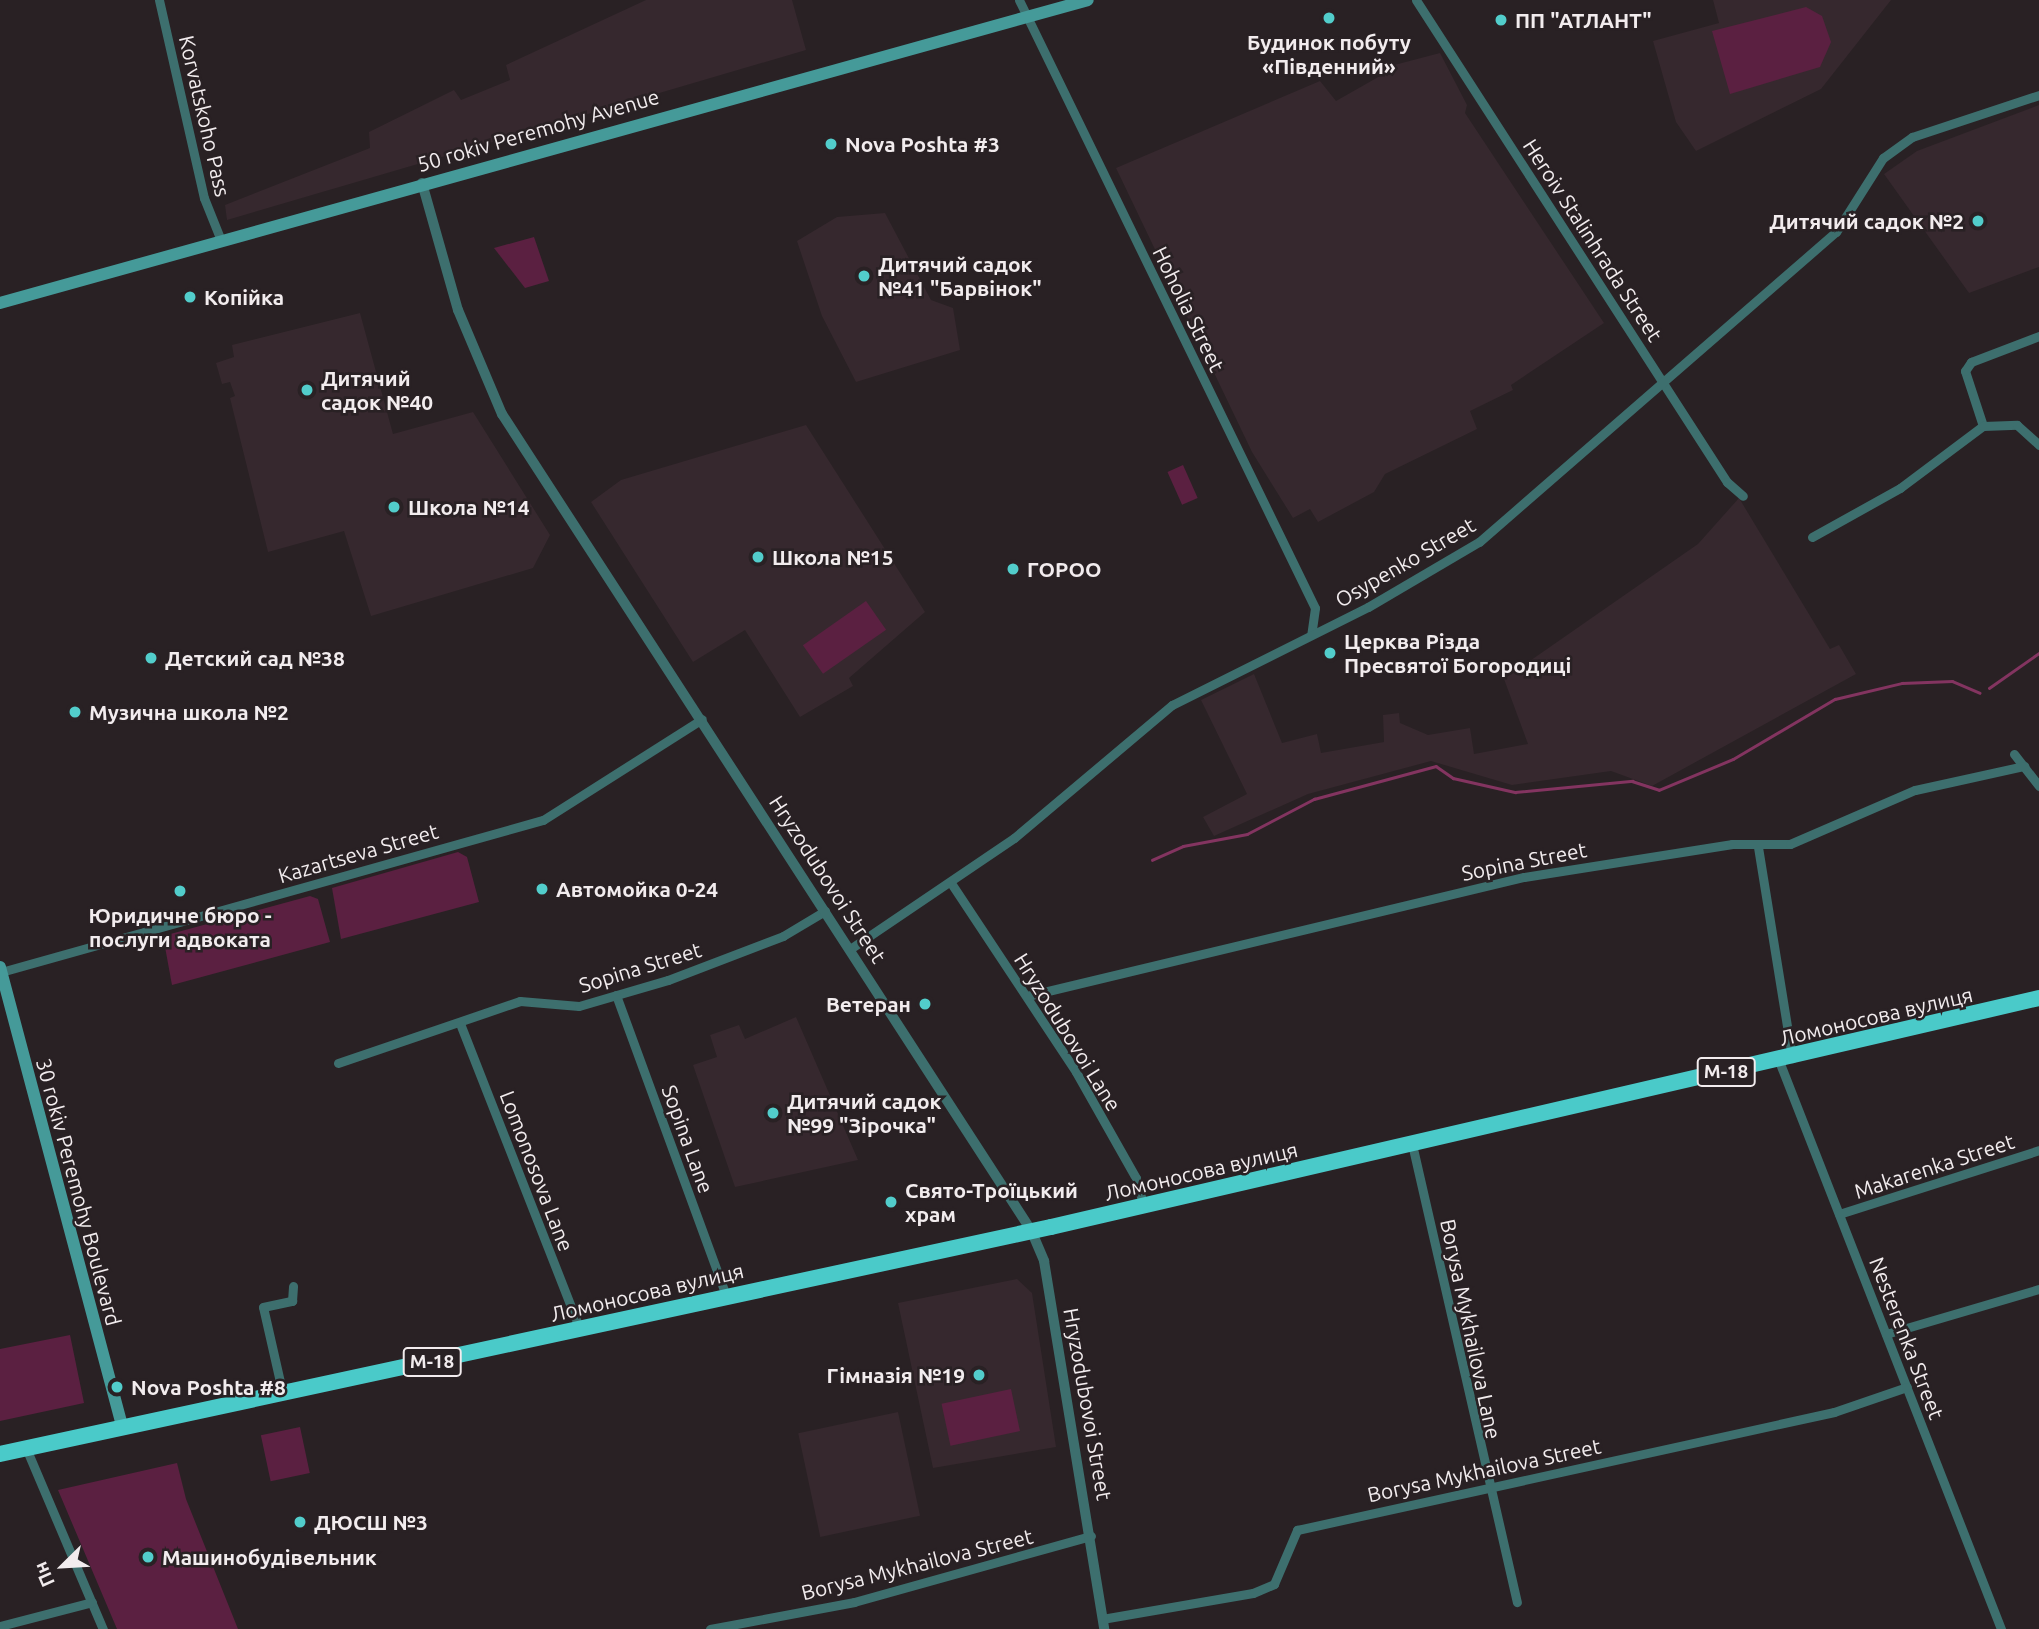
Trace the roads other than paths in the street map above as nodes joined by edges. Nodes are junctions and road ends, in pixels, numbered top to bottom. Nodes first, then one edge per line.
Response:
1 (159, 0) edge
2 (1019, 0) edge
3 (1088, 0) edge
4 (1416, 0) edge
5 (1027, 17) junction
6 (2039, 94) edge
7 (422, 183) junction
8 (220, 238) junction
9 (0, 303) edge
10 (2039, 336) edge
11 (1663, 380) junction
12 (1983, 426) junction
13 (2039, 445) edge
14 (1743, 496) dead end
15 (1812, 537) dead end
16 (1311, 635) junction
17 (702, 719) junction
18 (2014, 754) dead end
19 (2024, 766) junction
20 (2039, 786) edge
21 (1758, 847) junction
22 (951, 883) junction
23 (825, 911) junction
24 (850, 949) junction
25 (1, 970) edge
26 (616, 995) junction
27 (1027, 996) junction
28 (2039, 998) edge
29 (461, 1026) junction
30 (1785, 1059) junction
31 (338, 1063) dead end
32 (1412, 1144) junction
33 (2039, 1150) edge
34 (1143, 1205) junction
35 (1839, 1214) junction
36 (1031, 1230) junction
37 (293, 1286) dead end
38 (2039, 1289) edge
39 (726, 1296) junction
40 (580, 1329) junction
41 (1886, 1334) junction
42 (1907, 1387) junction
43 (283, 1395) junction
44 (122, 1427) junction
45 (26, 1448) junction
46 (0, 1454) edge
47 (1490, 1487) junction
48 (1091, 1536) junction
49 (92, 1602) junction
50 (1517, 1602) dead end
51 (1103, 1624) edge
52 (0, 1626) edge
53 (103, 1629) edge
54 (709, 1629) edge
55 (2001, 1629) edge

1 - 8 street, Korvatskoho Pass
2 - 5 street, Hoholia Street
3 - 5 main road, 50 rokiv Peremohy Avenue
4 - 11 street, Heroiv Stalinhrada Street
5 - 7 main road, 50 rokiv Peremohy Avenue
5 - 16 street, Hoholia Street
6 - 11 street, Osypenko Street
7 - 8 main road, 50 rokiv Peremohy Avenue
7 - 17 street, Hryzodubovoi Street
8 - 9 main road, 50 rokiv Peremohy Avenue
10 - 12 street
11 - 14 street, Heroiv Stalinhrada Street
11 - 16 street, Osypenko Street
12 - 13 street
12 - 15 street
16 - 22 street, Osypenko Street
17 - 23 street, Hryzodubovoi Street
17 - 25 street, Kazartseva Street
18 - 19 street
19 - 20 street
19 - 21 street, Sopina Street
21 - 27 street, Sopina Street
21 - 30 street, Nesterenka Street
22 - 24 street, Osypenko Street
22 - 27 street, Hryzodubovoi Lane
23 - 24 street, Hryzodubovoi Street
23 - 26 street, Sopina Street
24 - 36 street, Hryzodubovoi Street
25 - 44 main road, 30 rokiv Peremohy Boulevard
26 - 29 street, Sopina Street
26 - 39 street, Sopina Lane
27 - 34 street, Hryzodubovoi Lane
28 - 30 highway, Ломоносова вулиця / М-18
29 - 31 street, Sopina Street
29 - 40 street, Lomonosova Lane
30 - 32 highway, Ломоносова вулиця / М-18
30 - 35 street, Nesterenka Street
32 - 34 highway, Ломоносова вулиця / М-18
32 - 47 street, Borysa Mykhailova Lane
33 - 35 street, Makarenka Street
34 - 36 highway, Ломоносова вулиця / М-18
35 - 41 street, Nesterenka Street
36 - 39 highway, Ломоносова вулиця / М-18
36 - 48 street, Hryzodubovoi Street
37 - 43 street
38 - 41 street
39 - 40 highway, Ломоносова вулиця / М-18
40 - 43 highway, Ломоносова вулиця / М-18
41 - 42 street, Nesterenka Street
42 - 47 street, Borysa Mykhailova Street
42 - 55 street, Nesterenka Street
43 - 44 highway, Ломоносова вулиця / М-18
44 - 45 highway, Ломоносова вулиця / М-18
45 - 46 highway, Ломоносова вулиця / М-18
45 - 49 street
47 - 50 street, Borysa Mykhailova Lane
47 - 51 street, Borysa Mykhailova Street
48 - 51 street, Hryzodubovoi Street
48 - 54 street, Borysa Mykhailova Street
49 - 52 street
49 - 53 street

